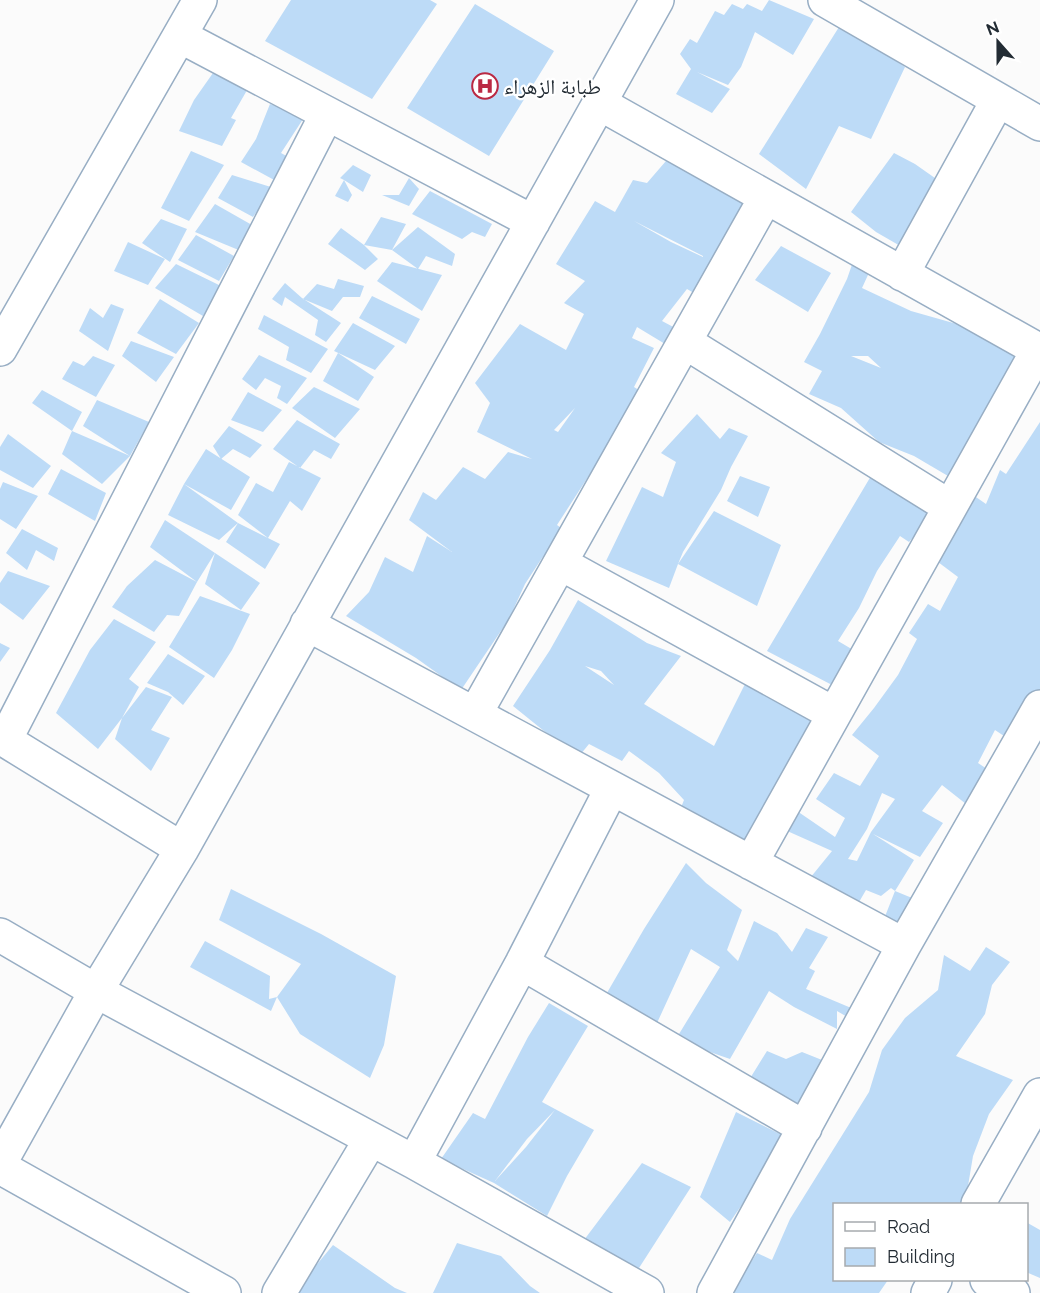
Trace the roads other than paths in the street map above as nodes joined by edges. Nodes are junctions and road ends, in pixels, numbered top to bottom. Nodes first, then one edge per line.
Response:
1 (200, 0) edge
2 (657, 0) edge
3 (825, 0) edge
4 (180, 36) junction
5 (998, 100) junction
6 (599, 103) junction
7 (327, 114) junction
8 (1040, 124) edge
9 (766, 197) junction
10 (532, 222) junction
11 (902, 274) junction
12 (685, 342) junction
13 (0, 349) edge
14 (1039, 351) edge
15 (950, 507) junction
16 (560, 563) junction
17 (307, 624) junction
18 (1040, 707) edge
19 (475, 714) junction
20 (834, 714) junction
21 (2, 738) edge
22 (612, 788) junction
23 (182, 849) junction
24 (751, 863) junction
25 (0, 935) edge
26 (904, 945) junction
27 (522, 963) junction
28 (96, 991) junction
29 (1040, 1095) edge
30 (805, 1128) junction
31 (371, 1139) junction
32 (414, 1162) junction
33 (0, 1165) edge
34 (979, 1203) edge
35 (989, 1281) edge
36 (224, 1293) edge
37 (279, 1293) edge
38 (647, 1293) edge
39 (714, 1293) edge
40 (1013, 1293) edge

1 - 4 street
2 - 6 street
3 - 5 street
4 - 7 street
4 - 13 street
5 - 8 street
5 - 11 street
6 - 9 street
6 - 10 street
7 - 10 street
7 - 21 street
9 - 11 street
9 - 12 street
10 - 17 street
11 - 14 street
12 - 15 street
12 - 16 street
14 - 15 street
15 - 20 street
16 - 19 street
16 - 20 street
17 - 19 street
17 - 23 street
18 - 26 street
19 - 22 street
20 - 24 street
21 - 23 street
22 - 24 street
22 - 27 street
23 - 28 street
24 - 26 street
25 - 28 street
26 - 30 street
27 - 30 street
27 - 32 street
28 - 31 street
28 - 33 street
29 - 34 street
30 - 39 street
31 - 32 street
31 - 37 street
32 - 38 street
33 - 36 street
35 - 40 street

